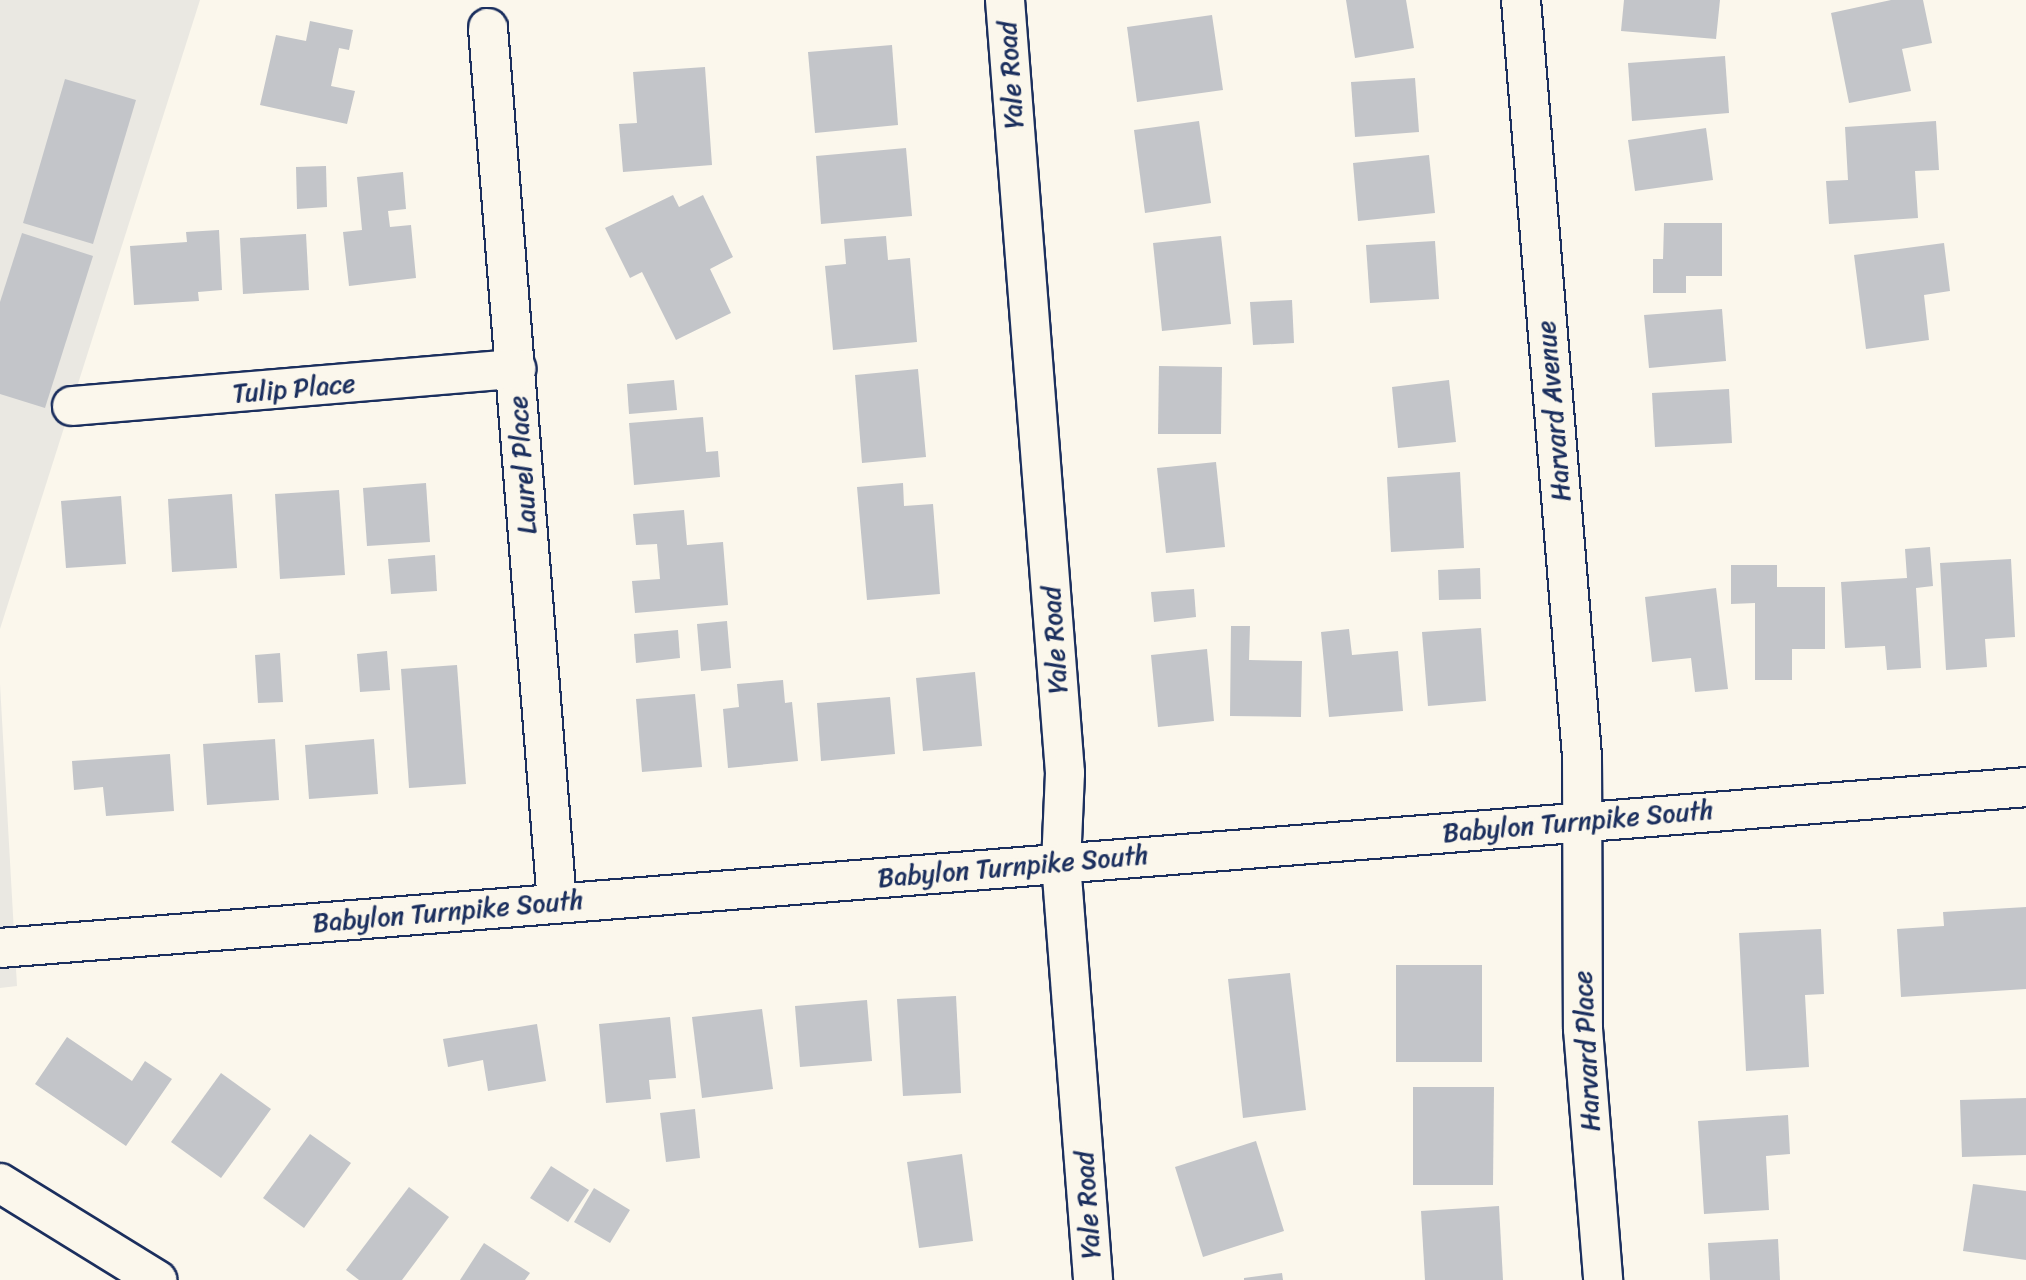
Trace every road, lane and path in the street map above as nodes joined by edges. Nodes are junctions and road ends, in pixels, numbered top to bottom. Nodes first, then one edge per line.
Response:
1 (1005, 0) edge
2 (1521, 0) edge
3 (488, 28) dead end
4 (516, 369) junction
5 (72, 406) dead end
6 (2026, 787) edge
7 (1579, 822) junction
8 (1061, 863) junction
9 (557, 903) junction
10 (0, 948) edge
11 (0, 1183) edge
12 (157, 1280) edge
13 (1093, 1280) edge
14 (1603, 1280) edge

1 - 8 street, Yale Road
2 - 7 street, Harvard Avenue
3 - 4 street, Laurel Place
4 - 5 street, Tulip Place
4 - 9 street, Laurel Place
6 - 7 street, Babylon Turnpike South
7 - 8 street, Babylon Turnpike South
7 - 14 street, Harvard Place
8 - 9 street, Babylon Turnpike South
8 - 13 street, Yale Road
9 - 10 street, Babylon Turnpike South
11 - 12 street

